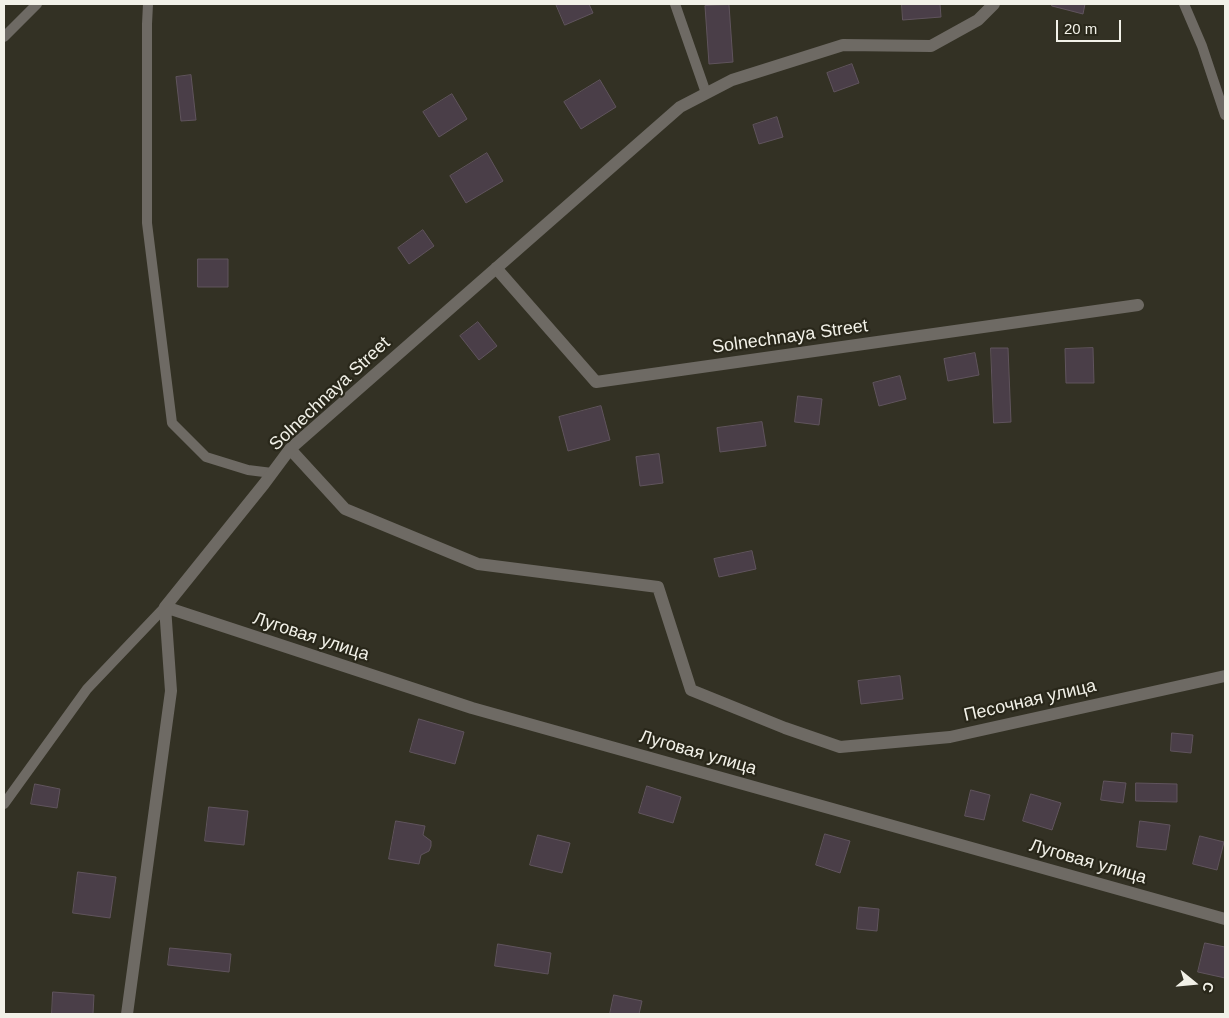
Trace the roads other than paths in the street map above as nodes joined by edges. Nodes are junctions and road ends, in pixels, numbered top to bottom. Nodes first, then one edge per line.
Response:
1 (38, 4) edge
2 (148, 4) edge
3 (675, 4) edge
4 (994, 4) edge
5 (1184, 4) edge
6 (4, 37) edge
7 (706, 94) junction
8 (1225, 115) edge
9 (496, 268) junction
10 (1138, 305) dead end
11 (290, 449) junction
12 (272, 473) junction
13 (165, 608) junction
14 (1225, 676) edge
15 (4, 804) edge
16 (1225, 919) edge
17 (127, 1014) edge

1 - 6 lane
2 - 12 lane
3 - 7 lane
4 - 7 street, Solnechnaya Street
5 - 8 lane
7 - 9 street, Solnechnaya Street
9 - 10 street, Solnechnaya Street
9 - 11 street, Solnechnaya Street
11 - 12 street, Solnechnaya Street
11 - 14 street, Песочная улица
12 - 13 street, Solnechnaya Street
13 - 15 lane
13 - 16 street, Луговая улица
13 - 17 street

